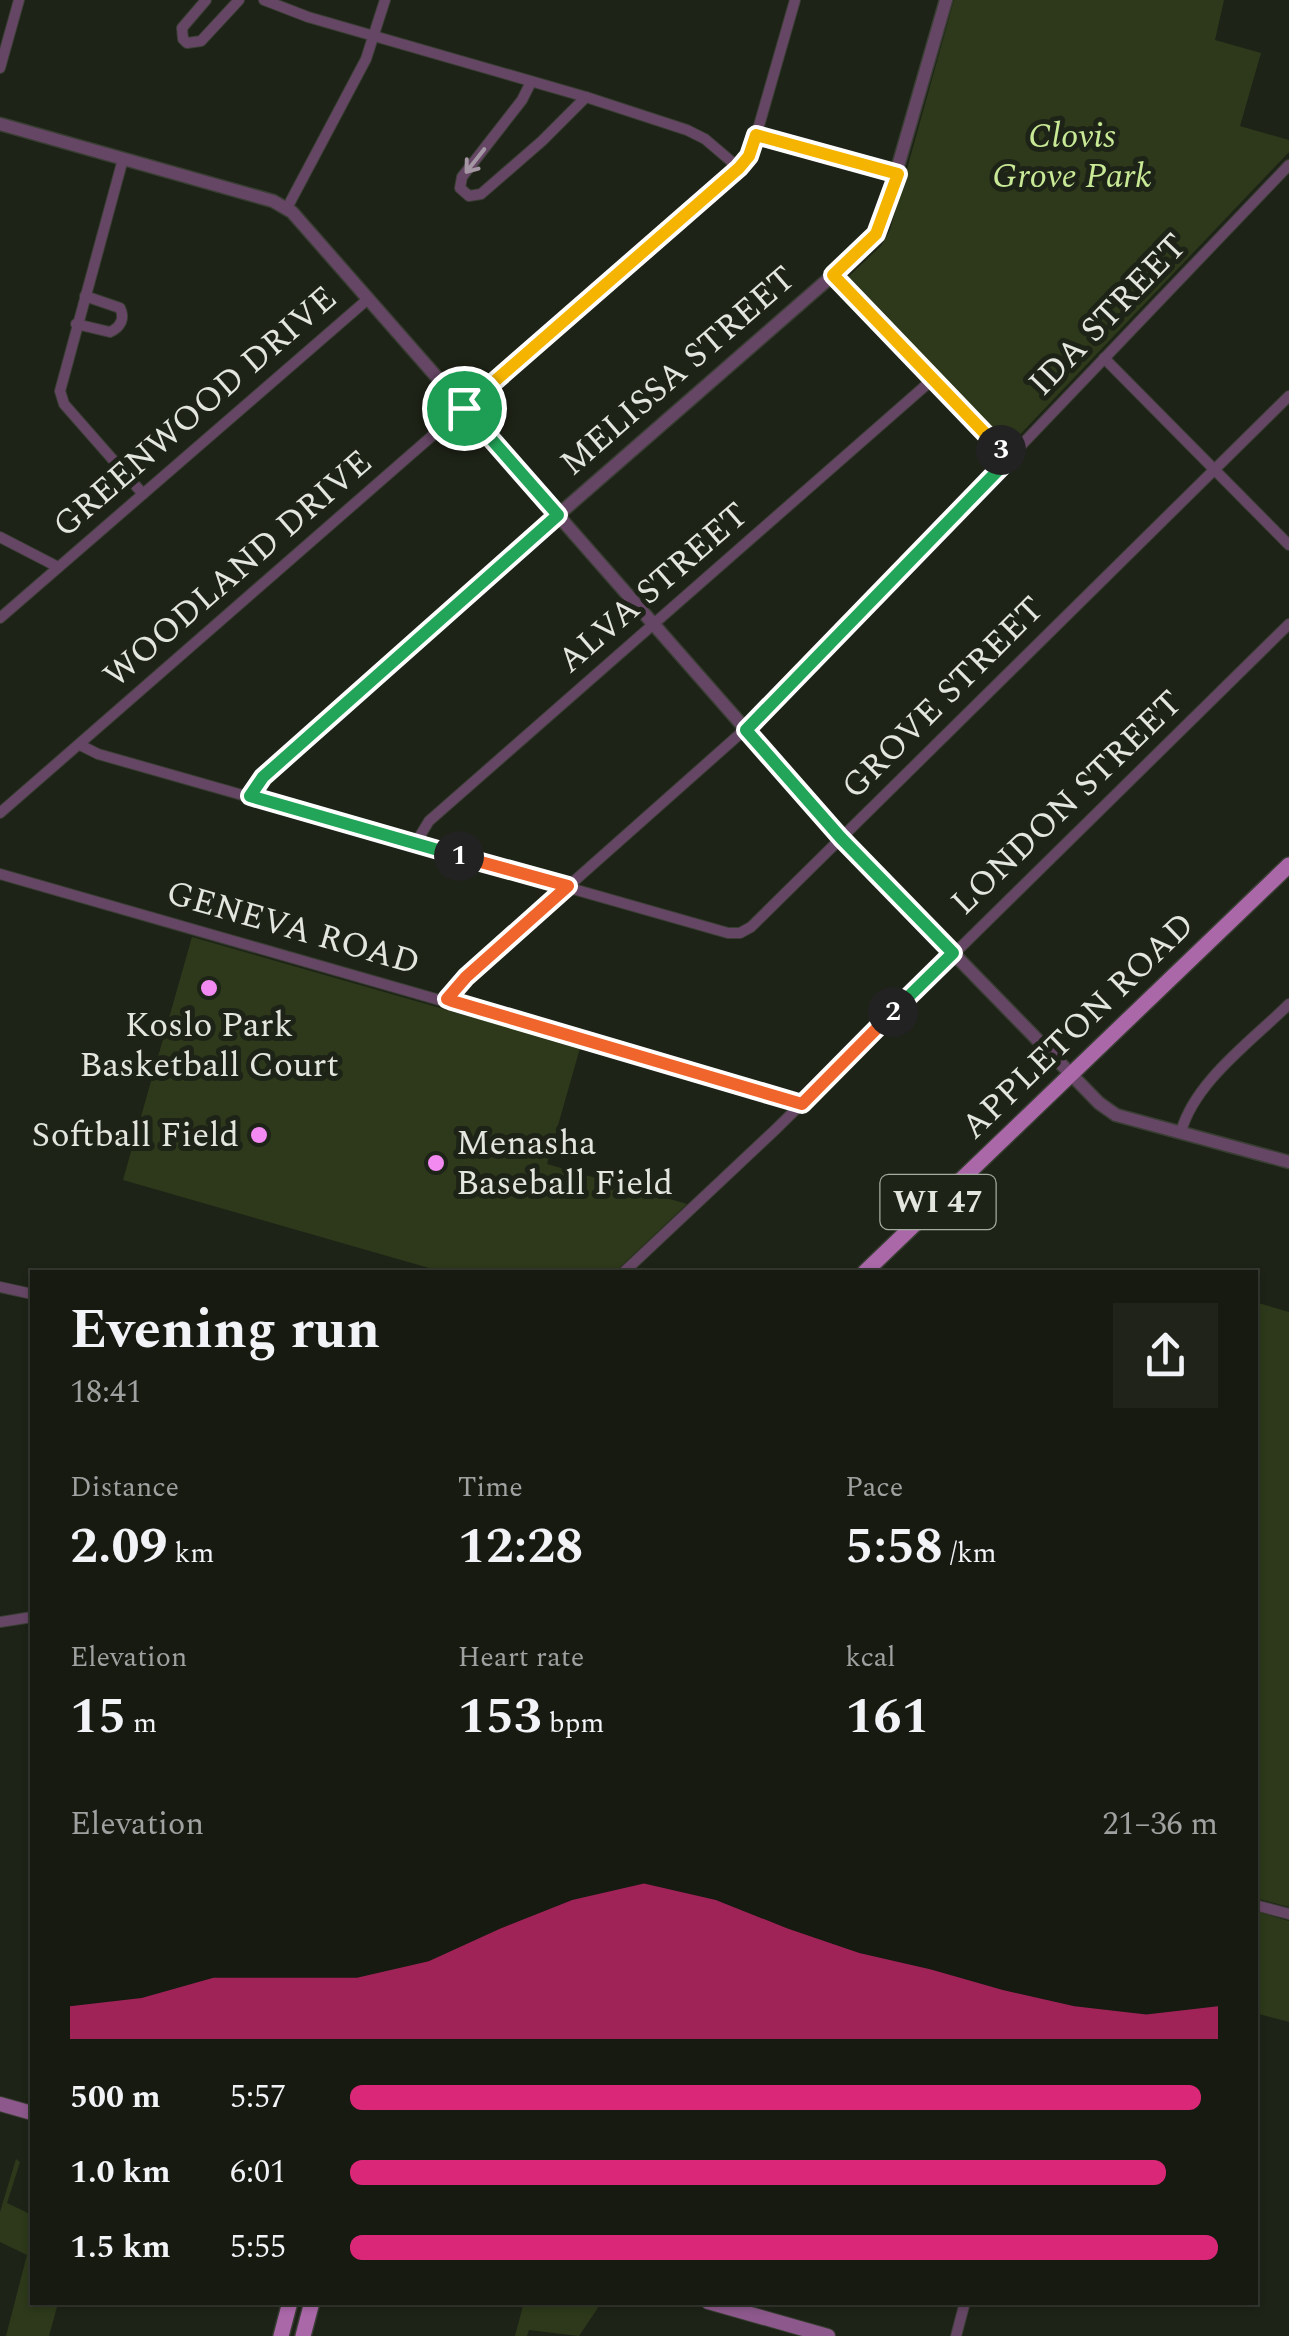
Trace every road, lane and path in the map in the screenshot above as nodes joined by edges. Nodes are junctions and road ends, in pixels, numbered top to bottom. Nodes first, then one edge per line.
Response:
1 (19, 0) edge
2 (206, 0) edge
3 (239, 0) edge
4 (264, 0) edge
5 (386, 0) edge
6 (795, 0) edge
7 (946, 0) edge
8 (375, 37) junction
9 (0, 68) edge
10 (531, 82) junction
11 (586, 97) junction
12 (0, 124) edge
13 (756, 135) junction
14 (123, 158) junction
15 (1289, 165) edge
16 (739, 168) junction
17 (898, 174) junction
18 (287, 208) junction
19 (833, 275) junction
20 (84, 296) junction
21 (368, 299) junction
22 (76, 324) junction
23 (1104, 358) junction
24 (933, 379) junction
25 (1289, 396) edge
26 (464, 408) junction
27 (1009, 459) junction
28 (1214, 470) junction
29 (142, 494) junction
30 (558, 515) junction
31 (0, 537) edge
32 (1289, 546) edge
33 (58, 567) junction
34 (0, 618) edge
35 (1289, 624) edge
36 (652, 625) junction
37 (746, 730) junction
38 (80, 745) junction
39 (250, 796) junction
40 (0, 813) edge
41 (841, 838) junction
42 (416, 844) junction
43 (1289, 864) edge
44 (0, 874) edge
45 (568, 886) junction
46 (953, 953) junction
47 (447, 999) junction
48 (1289, 1004) edge
49 (1072, 1075) junction
50 (802, 1104) junction
51 (1181, 1132) junction
52 (1289, 1162) edge
53 (626, 1270) edge
54 (867, 1270) edge
55 (0, 1288) edge
56 (30, 1294) edge
57 (30, 1617) edge
58 (0, 1622) edge
59 (1258, 1906) edge
60 (1289, 1914) edge
61 (0, 2104) edge
62 (30, 2112) edge
63 (289, 2305) edge
64 (311, 2305) edge
65 (719, 2305) edge
66 (964, 2305) edge
67 (280, 2336) edge
68 (304, 2336) edge
69 (828, 2336) edge
70 (956, 2336) edge

1 - 9 street
2 - 3 street
4 - 8 street
5 - 8 street
6 - 13 street, WOODLAND DRIVE
7 - 17 street, MELISSA STREET
8 - 10 street
8 - 18 street
10 - 11 street
10 -> 11 street
11 - 16 street
12 - 14 street
13 - 16 street, WOODLAND DRIVE
13 - 17 street
14 - 18 street
14 - 20 street
15 - 23 street, IDA STREET
16 - 26 street, WOODLAND DRIVE
17 - 19 street, MELISSA STREET
18 - 21 street
19 - 24 street
19 - 30 street, MELISSA STREET
20 - 22 street
20 - 22 street
21 - 26 street
21 - 29 street, GREENWOOD DRIVE
22 - 29 street
23 - 27 street, IDA STREET
23 - 28 street
24 - 27 street
24 - 36 street, ALVA STREET
25 - 28 street, GROVE STREET
26 - 30 street
26 - 38 street, WOODLAND DRIVE
27 - 37 street, IDA STREET
28 - 32 street
28 - 41 street, GROVE STREET
29 - 33 street, GREENWOOD DRIVE
30 - 36 street
30 - 39 street, MELISSA STREET
31 - 33 street
33 - 34 street, GREENWOOD DRIVE
35 - 46 street, LONDON STREET
36 - 37 street
36 - 42 street, ALVA STREET
37 - 41 street
37 - 45 street, IDA STREET
38 - 39 street, GROVE STREET
38 - 40 street, WOODLAND DRIVE
39 - 42 street, GROVE STREET
41 - 45 street, GROVE STREET
41 - 46 street
42 - 45 street, GROVE STREET
43 - 49 main road, APPLETON ROAD / WI 47
44 - 47 street, GENEVA ROAD
45 - 47 street, IDA STREET
46 - 49 street
46 - 50 street, LONDON STREET
47 - 50 street, GENEVA ROAD
48 - 51 street
49 - 51 street
49 - 54 main road, APPLETON ROAD / WI 47
50 - 53 street, LONDON STREET
51 - 52 street
55 - 56 street
57 - 58 street
59 - 60 street
61 - 62 main road
63 - 67 main road
64 - 68 main road
65 - 69 main road
66 - 70 street

